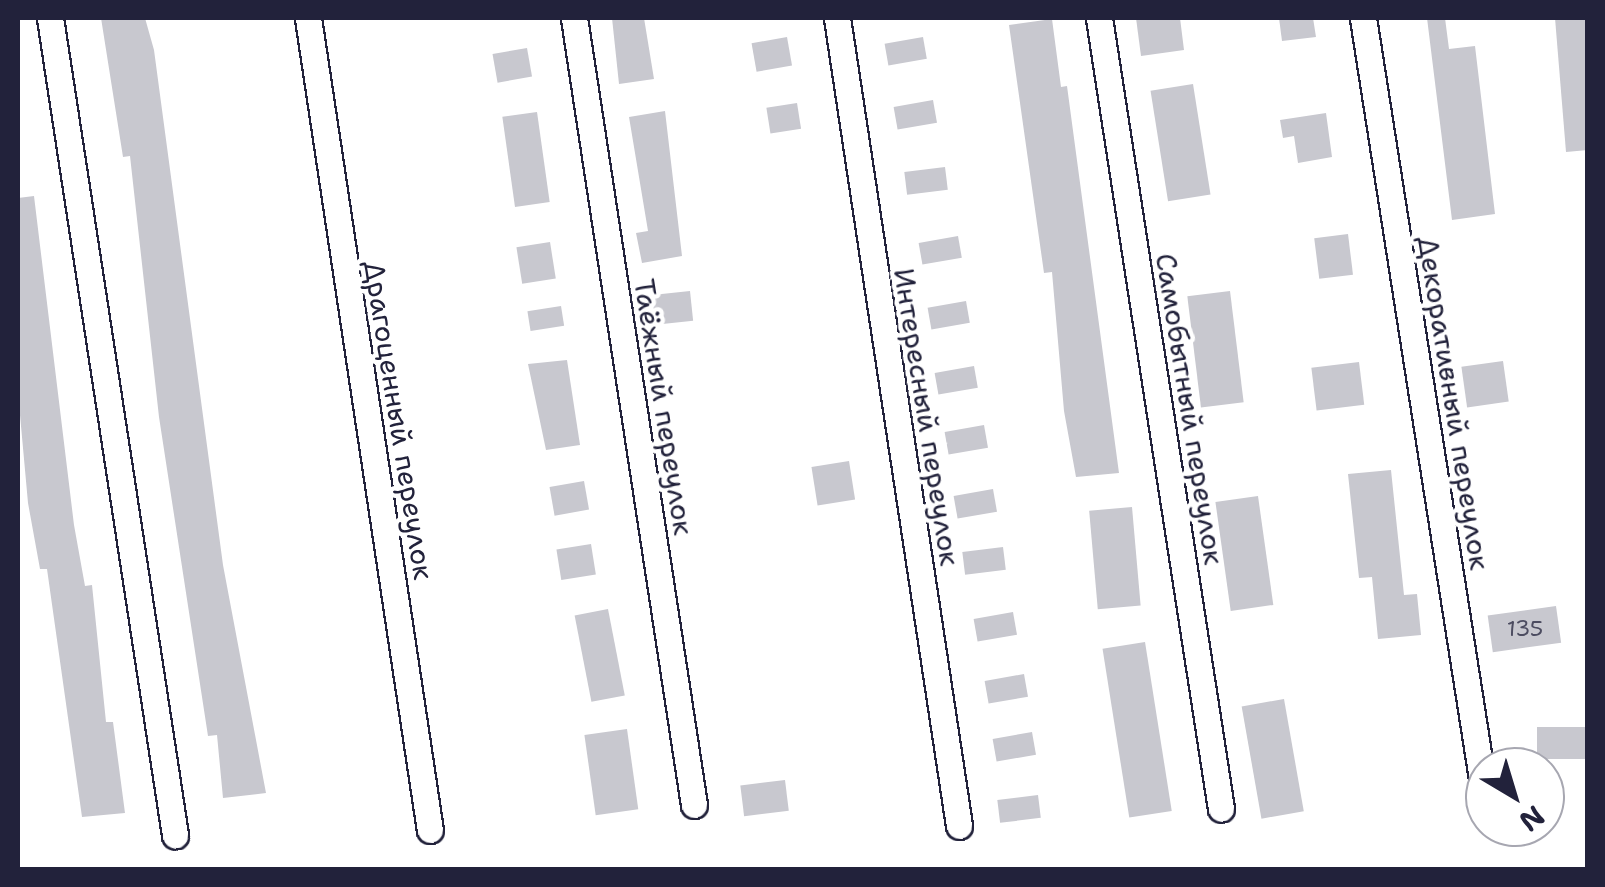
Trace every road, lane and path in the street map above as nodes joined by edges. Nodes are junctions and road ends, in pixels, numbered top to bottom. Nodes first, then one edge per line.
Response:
1 (50, 18) edge
2 (308, 18) edge
3 (574, 18) edge
4 (837, 18) edge
5 (1099, 18) edge
6 (1363, 18) edge
7 (1477, 747) edge
8 (694, 805) dead end
9 (1221, 809) dead end
10 (959, 826) dead end
11 (430, 830) dead end
12 (175, 836) dead end

1 - 12 street
2 - 11 street, Драгоценный переулок
3 - 8 street, Таёжный переулок
4 - 10 street, Интересный переулок
5 - 9 street, Самобытный переулок
6 - 7 street, Декоративный переулок

